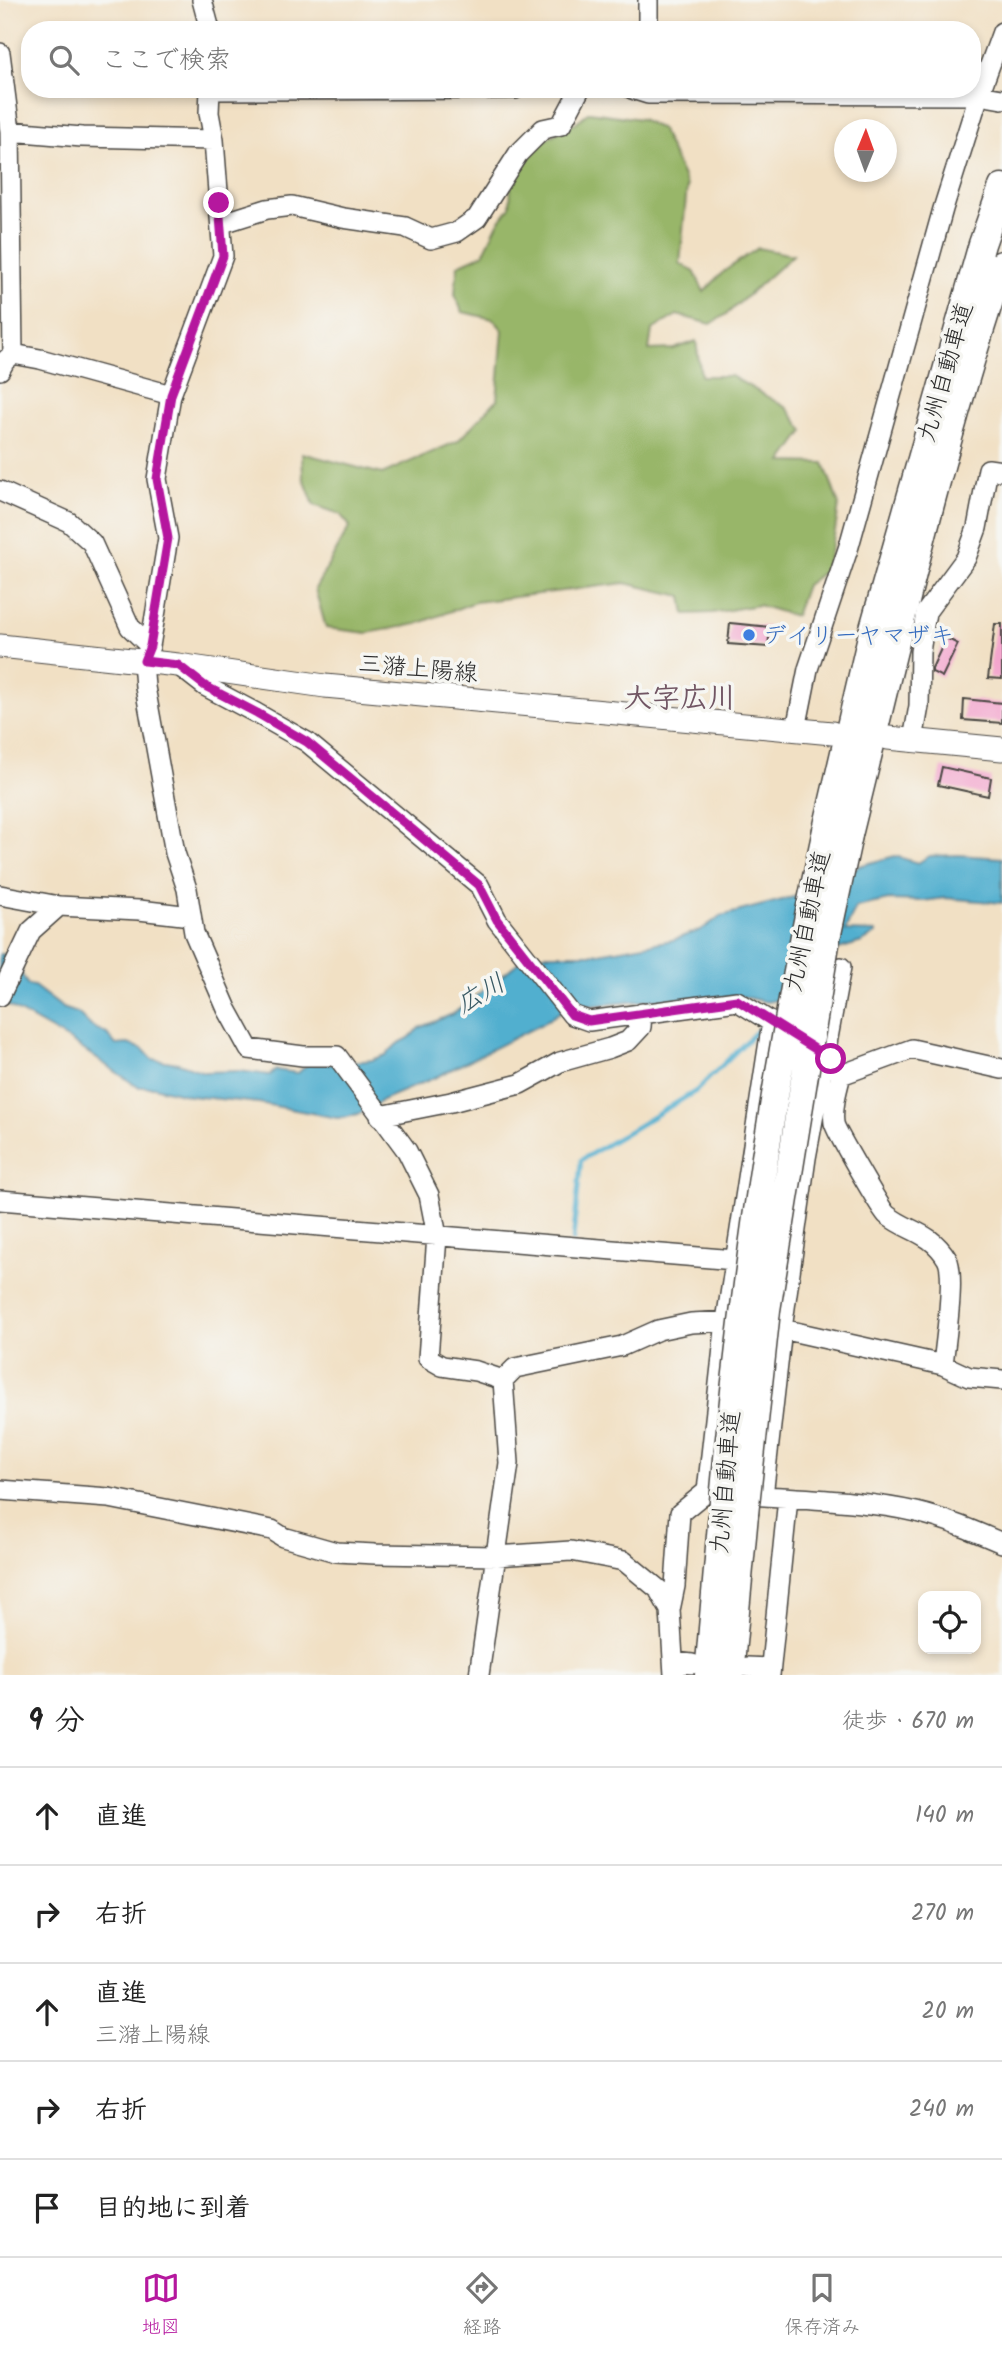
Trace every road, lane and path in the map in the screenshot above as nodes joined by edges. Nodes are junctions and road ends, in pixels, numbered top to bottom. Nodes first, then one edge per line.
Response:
1 (202, 0) edge
2 (648, 0) edge
3 (207, 21) edge
4 (648, 21) edge
5 (1002, 32) edge
6 (0, 53) edge
7 (981, 90) edge
8 (981, 95) edge
9 (210, 98) edge
10 (575, 98) edge
11 (978, 98) edge
12 (1002, 99) edge
13 (10, 131) junction
14 (214, 140) junction
15 (1002, 187) edge
16 (218, 197) junction
17 (1002, 264) edge
18 (13, 354) junction
19 (0, 370) edge
20 (171, 395) junction
21 (1002, 471) edge
22 (0, 491) edge
23 (0, 646) edge
24 (147, 654) junction
25 (178, 665) junction
26 (796, 729) junction
27 (832, 733) dead end
28 (888, 738) dead end
29 (913, 740) junction
30 (1002, 749) edge
31 (837, 832) junction
32 (0, 895) edge
33 (59, 906) junction
34 (191, 916) junction
35 (841, 967) dead end
36 (0, 996) edge
37 (642, 1013) junction
38 (772, 1022) junction
39 (825, 1055) junction
40 (1002, 1069) edge
41 (841, 1075) junction
42 (379, 1115) junction
43 (0, 1200) edge
44 (436, 1236) junction
45 (735, 1260) junction
46 (726, 1321) junction
47 (782, 1329) junction
48 (943, 1365) junction
49 (503, 1380) junction
50 (1002, 1380) edge
51 (0, 1490) edge
52 (788, 1498) junction
53 (734, 1503) junction
54 (1002, 1543) edge
55 (497, 1556) junction
56 (670, 1609) junction
57 (687, 1669) edge
58 (739, 1671) edge
59 (770, 1671) edge
60 (479, 1675) edge

1 - 3 street
2 - 4 street
5 - 7 street
6 - 13 street
8 - 12 street
9 - 14 street
10 - 16 street
11 - 26 street
13 - 14 street
13 - 18 street
14 - 16 street
15 - 31 highway, 九州自動車道
16 - 20 street
17 - 31 highway, 九州自動車道
18 - 19 street
18 - 20 street
20 - 24 street
21 - 29 street
22 - 24 street
23 - 24 main road, 三潴上陽線
24 - 25 main road, 三潴上陽線
24 - 34 street
25 - 26 main road, 三潴上陽線
25 - 37 street
26 - 27 main road, 三潴上陽線
28 - 29 main road
29 - 30 main road
31 - 53 highway, 九州自動車道, bridge
32 - 33 street
33 - 34 street
33 - 36 street
34 - 42 street
35 - 39 street
37 - 38 street
37 - 42 street
38 - 39 street
38 - 45 street
39 - 41 street
39 - 47 street
40 - 41 street
41 - 48 street
42 - 44 street
43 - 44 street
44 - 45 street
44 - 49 street
45 - 46 street
46 - 47 street
46 - 49 street
46 - 53 street
47 - 48 street
47 - 53 street
48 - 50 street
49 - 55 street
51 - 55 street
52 - 53 street
52 - 54 street
52 - 59 street
53 - 56 street
53 - 57 highway, 九州自動車道
53 - 58 highway, 九州自動車道
55 - 56 street
55 - 60 street
56 - 57 street
58 - 59 street

